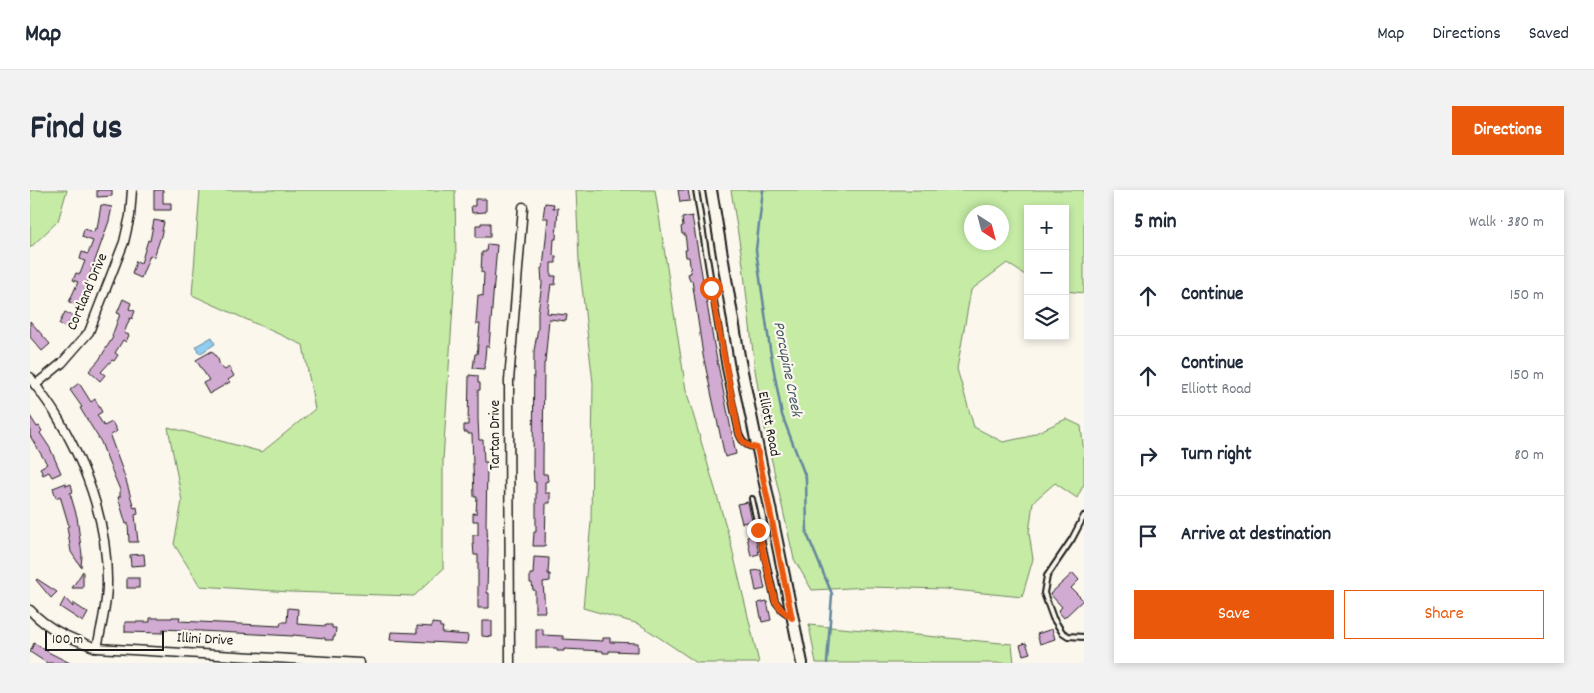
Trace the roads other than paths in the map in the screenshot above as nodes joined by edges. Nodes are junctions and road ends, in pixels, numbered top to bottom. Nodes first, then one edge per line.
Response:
1 (132, 190) edge
2 (696, 190) edge
3 (711, 190) edge
4 (523, 207) dead end
5 (30, 377) edge
6 (35, 385) junction
7 (757, 448) junction
8 (752, 499) dead end
9 (1084, 516) edge
10 (30, 610) edge
11 (792, 618) junction
12 (1084, 637) edge
13 (97, 648) junction
14 (360, 663) edge
15 (510, 663) edge
16 (802, 663) edge

1 - 6 street, Cortland Drive
2 - 7 lane
3 - 7 street, Elliott Road
4 - 15 street, Tartan Drive
5 - 6 street
6 - 13 street
7 - 11 street, Elliott Road
8 - 11 lane
9 - 12 lane
10 - 13 street, Illini Drive
11 - 16 street, Elliott Road
13 - 14 street, Illini Drive

